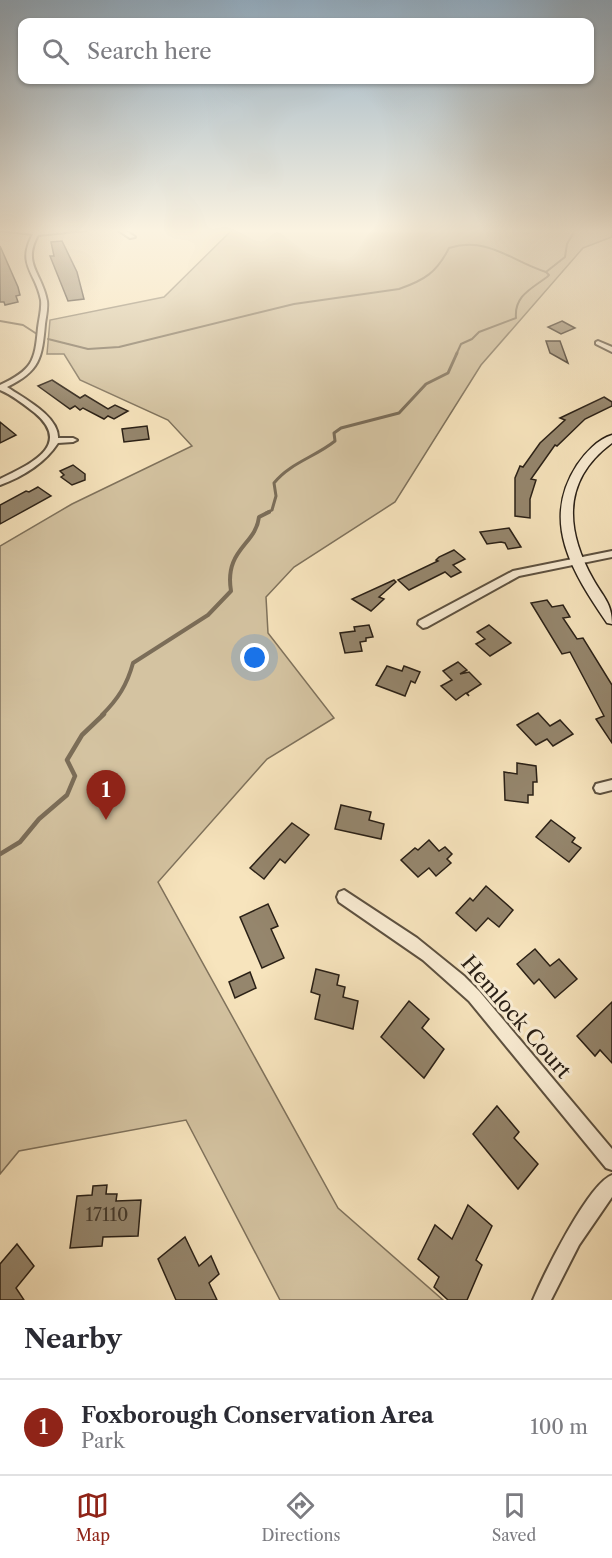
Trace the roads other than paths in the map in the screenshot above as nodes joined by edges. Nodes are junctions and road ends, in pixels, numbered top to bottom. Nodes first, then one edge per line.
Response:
1 (40, 291) edge
2 (598, 343) dead end
3 (612, 350) edge
4 (1, 388) edge
5 (612, 438) edge
6 (74, 440) dead end
7 (54, 441) junction
8 (0, 482) edge
9 (612, 554) edge
10 (576, 561) junction
11 (612, 619) edge
12 (423, 624) dead end
13 (344, 897) dead end
14 (612, 1162) edge
15 (612, 1183) edge
16 (542, 1300) edge

1 - 4 street
2 - 3 street
4 - 7 street
5 - 10 street
6 - 7 street
7 - 8 street
9 - 10 street
10 - 11 street
10 - 12 street
13 - 14 street, Hemlock Court
15 - 16 street

